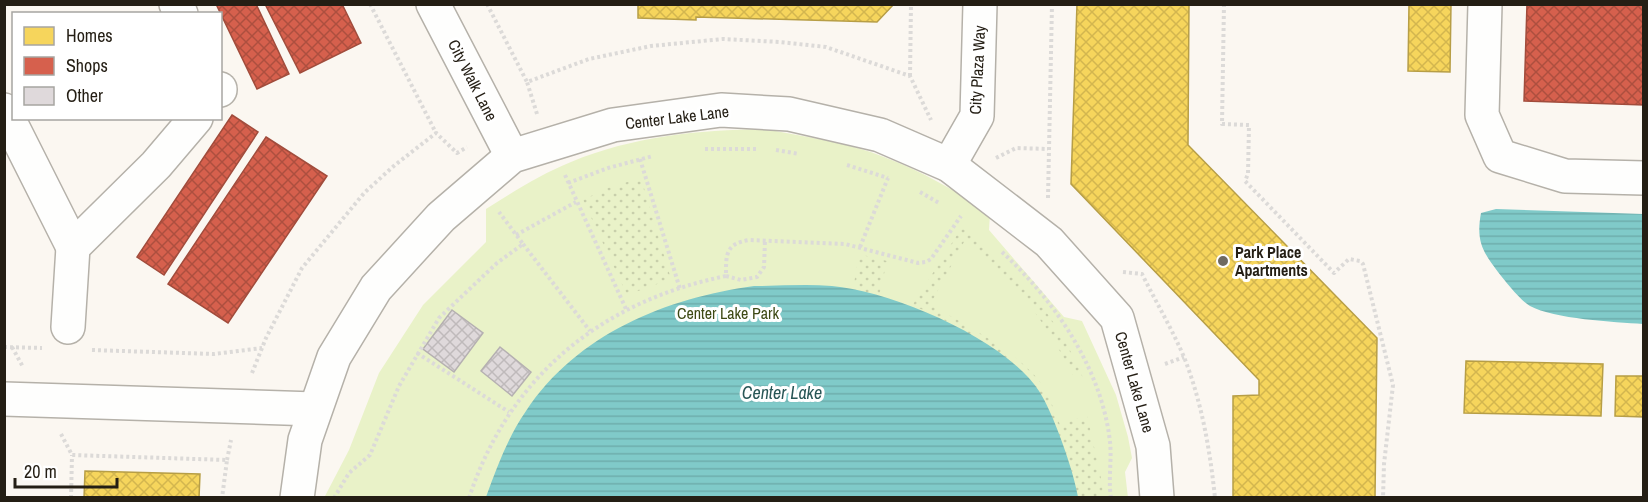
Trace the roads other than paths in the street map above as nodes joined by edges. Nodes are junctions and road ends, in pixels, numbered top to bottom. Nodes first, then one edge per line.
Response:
1 (434, 4) edge
2 (980, 4) edge
3 (1485, 4) edge
4 (4, 110) edge
5 (194, 120) edge
6 (505, 143) junction
7 (949, 165) junction
8 (1644, 178) edge
9 (73, 247) junction
10 (66, 341) road end
11 (4, 399) edge
12 (315, 409) junction
13 (297, 498) edge
14 (1156, 498) edge

1 - 6 street, City Walk Lane
2 - 7 street, City Plaza Way
3 - 8 street
4 - 9 street
5 - 9 street
6 - 7 street, Center Lake Lane
6 - 12 street, Center Lake Lane
7 - 14 street, Center Lake Lane
9 - 10 street
11 - 12 street
12 - 13 street, Center Lake Lane

